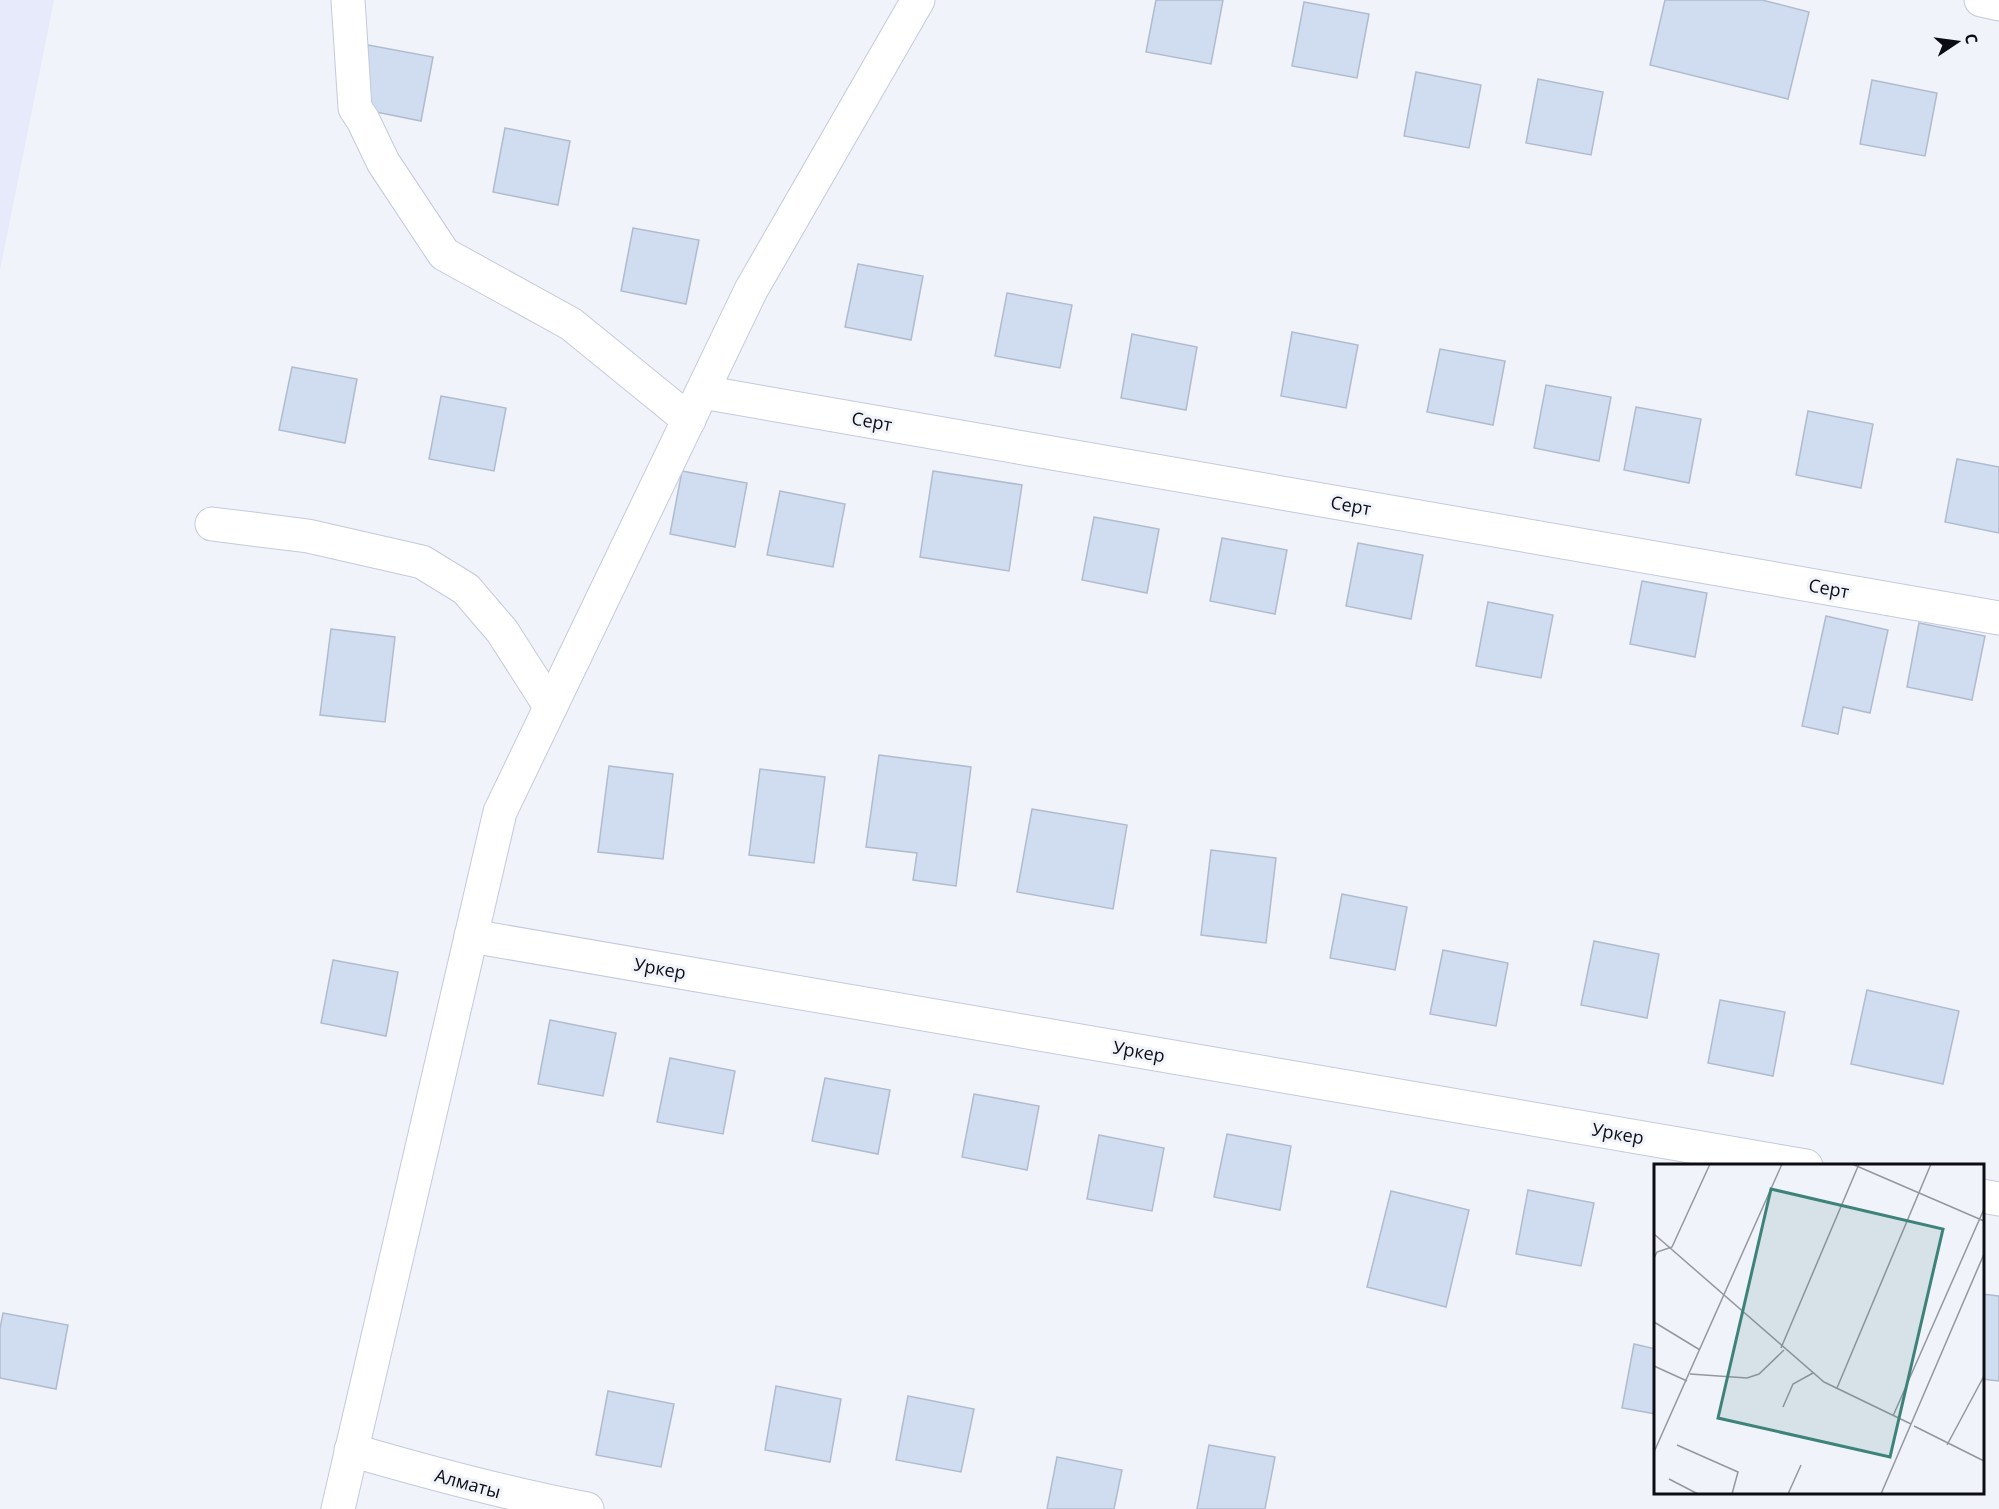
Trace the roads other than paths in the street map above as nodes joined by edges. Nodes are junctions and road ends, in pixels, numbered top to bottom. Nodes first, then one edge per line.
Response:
1 (348, 0) edge
2 (918, 0) edge
3 (1981, 0) edge
4 (1999, 4) edge
5 (695, 406) junction
6 (212, 524) dead end
7 (1999, 618) edge
8 (550, 706) junction
9 (471, 936) junction
10 (1794, 1164) edge
11 (1984, 1196) edge
12 (1999, 1199) edge
13 (351, 1450) junction
14 (338, 1509) edge
15 (587, 1509) edge

1 - 5 street
2 - 5 street
3 - 4 street
5 - 7 street, Серт
5 - 8 street
6 - 8 street
8 - 9 street
9 - 10 street, Уркер
9 - 13 street
11 - 12 street
13 - 14 street
13 - 15 street, Алматы

